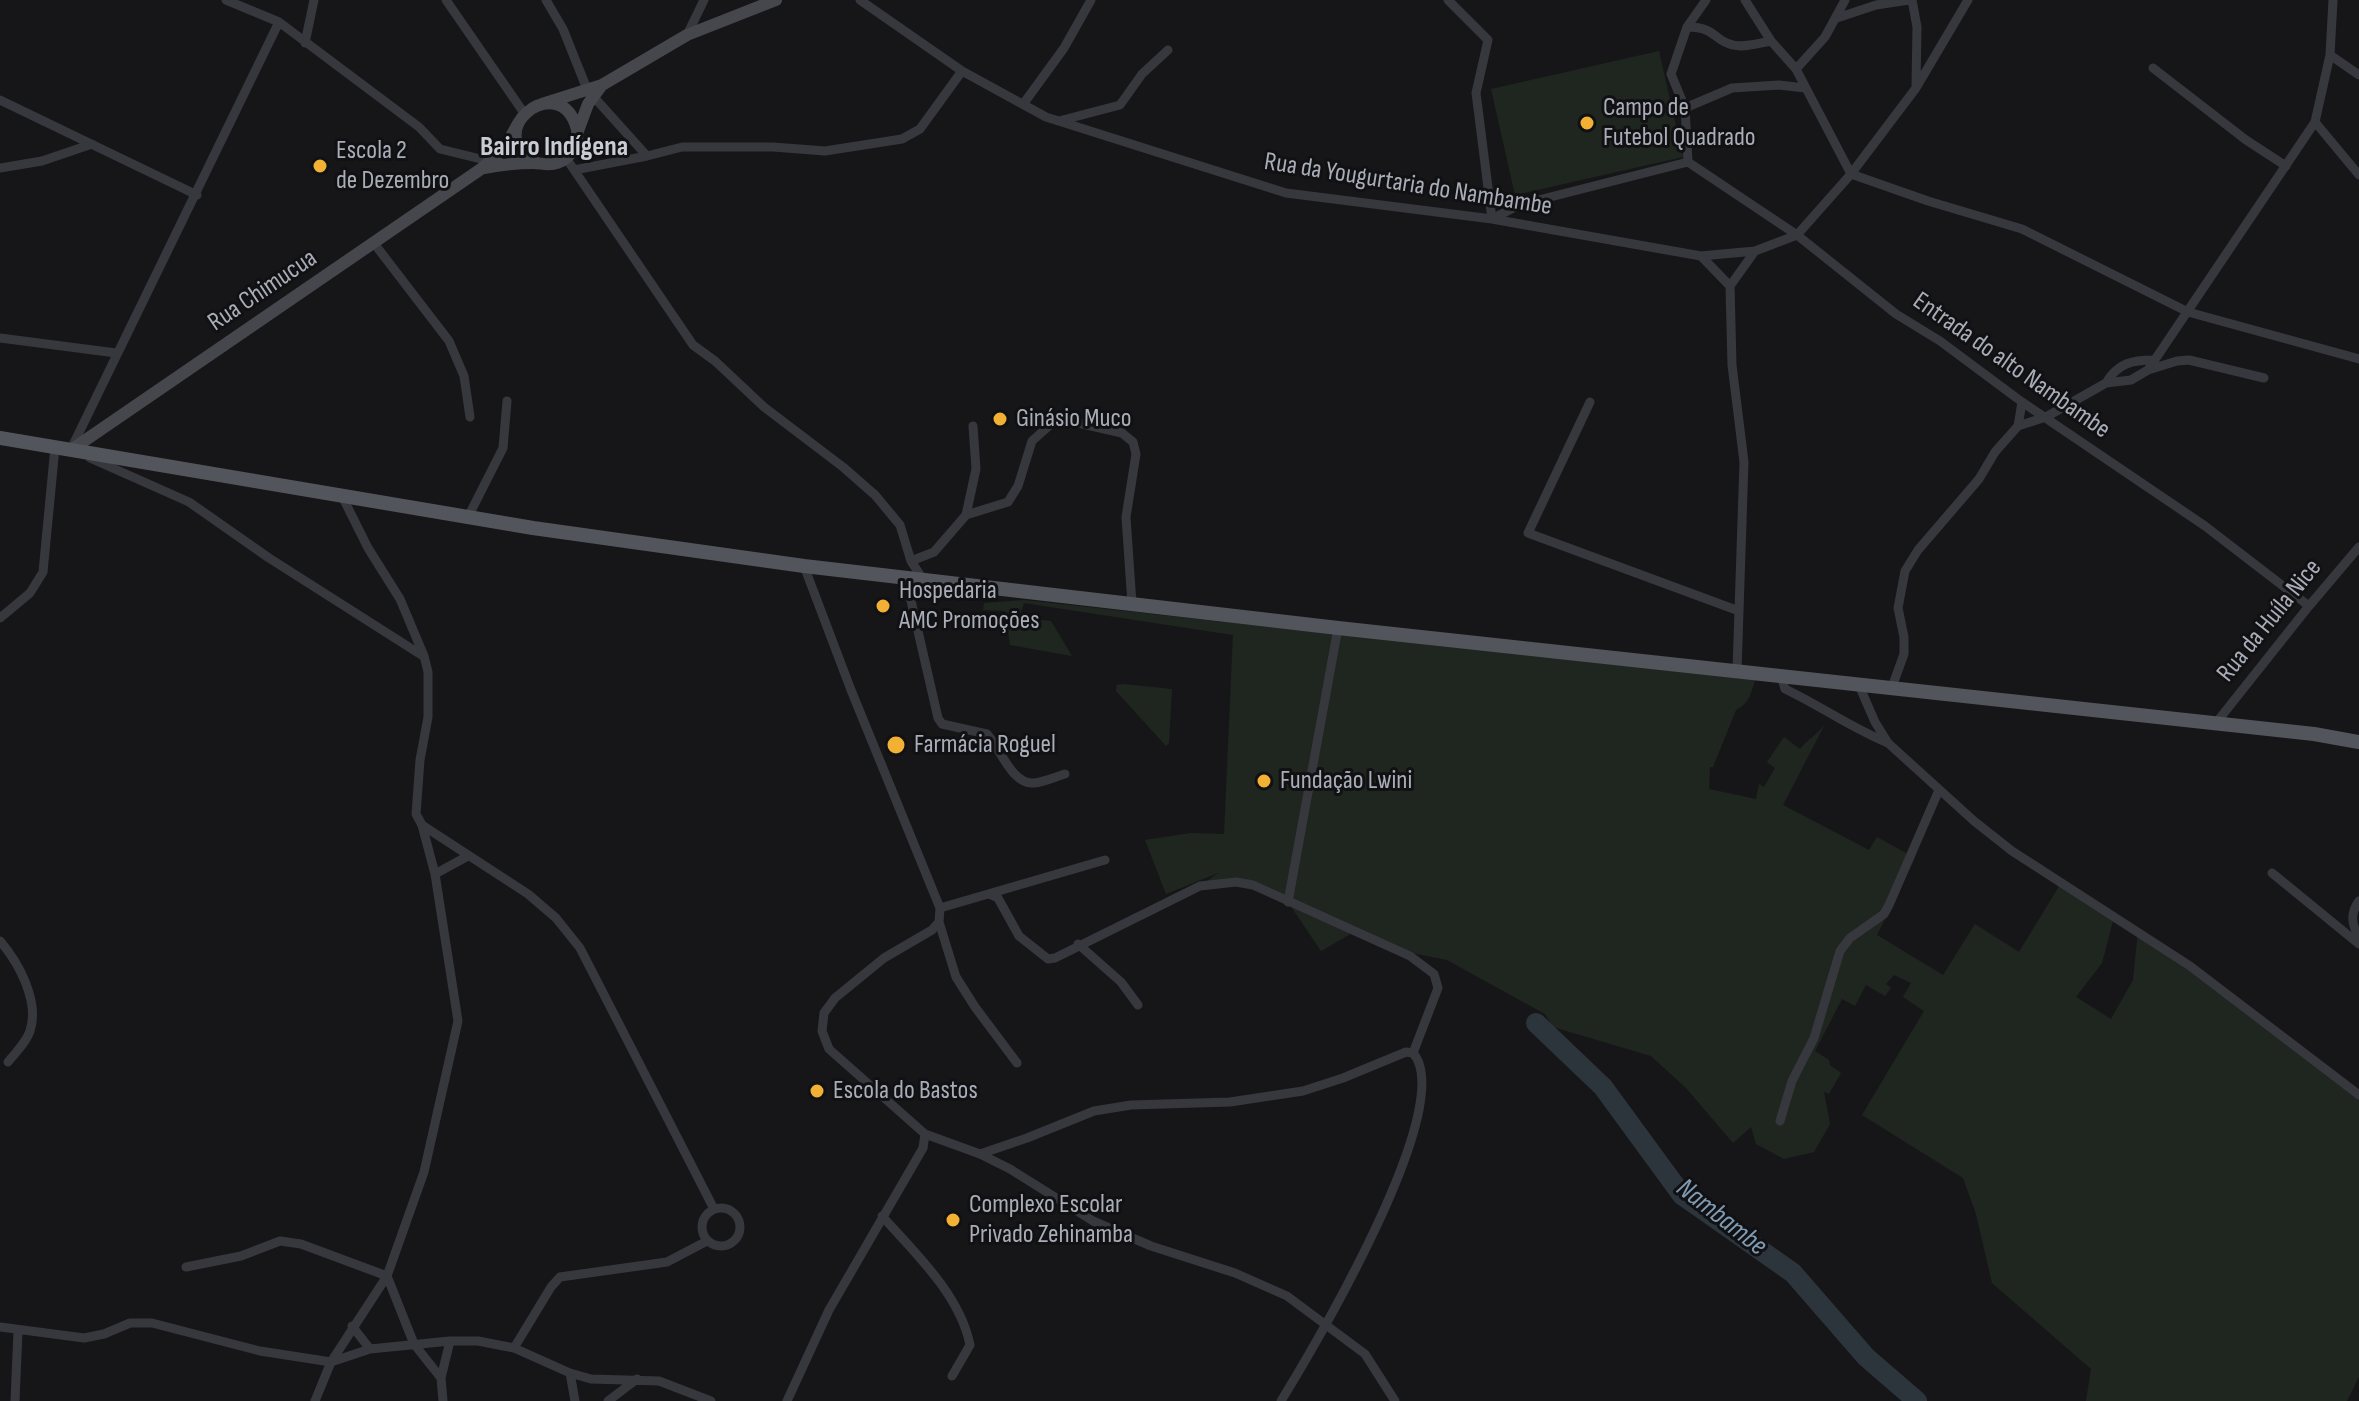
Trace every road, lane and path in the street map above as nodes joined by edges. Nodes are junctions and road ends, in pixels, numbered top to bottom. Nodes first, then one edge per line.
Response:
1 (226, 0) edge
2 (314, 0) edge
3 (446, 0) edge
4 (546, 0) edge
5 (704, 0) edge
6 (776, 0) edge
7 (860, 0) edge
8 (1091, 0) edge
9 (1448, 0) edge
10 (1706, 0) edge
11 (1745, 0) edge
12 (1845, 0) edge
13 (1911, 0) edge
14 (1968, 0) edge
15 (2333, 0) edge
16 (1837, 18) junction
17 (279, 22) junction
18 (1687, 27) junction
19 (687, 35) junction
20 (1771, 41) junction
21 (305, 43) junction
22 (1168, 50) dead end
23 (2330, 55) junction
24 (2153, 68) dead end
25 (1796, 69) junction
26 (962, 71) junction
27 (2359, 75) edge
28 (1805, 88) junction
29 (1916, 88) junction
30 (590, 93) junction
31 (0, 100) edge
32 (1024, 103) junction
33 (542, 104) junction
34 (1685, 108) junction
35 (521, 118) junction
36 (1059, 121) junction
37 (2315, 122) junction
38 (578, 132) junction
39 (92, 144) junction
40 (647, 156) junction
41 (566, 158) junction
42 (1688, 162) junction
43 (537, 163) junction
44 (485, 165) junction
45 (2286, 166) junction
46 (0, 168) edge
47 (574, 170) junction
48 (1851, 174) junction
49 (2359, 175) edge
50 (197, 195) junction
51 (1492, 219) junction
52 (1797, 235) junction
53 (373, 242) junction
54 (1755, 251) junction
55 (1701, 256) junction
56 (1730, 286) junction
57 (2188, 312) junction
58 (0, 338) edge
59 (116, 353) junction
60 (2359, 359) edge
61 (2154, 360) junction
62 (2148, 370) junction
63 (2264, 378) dead end
64 (2106, 383) junction
65 (507, 401) dead end
66 (1590, 402) dead end
67 (2022, 402) junction
68 (470, 417) dead end
69 (2046, 417) junction
70 (973, 426) dead end
71 (2018, 426) junction
72 (0, 438) edge
73 (55, 447) junction
74 (71, 450) junction
75 (342, 496) junction
76 (966, 515) junction
77 (468, 517) junction
78 (2359, 547) edge
79 (911, 561) junction
80 (804, 566) junction
81 (906, 579) junction
82 (924, 581) junction
83 (1132, 604) junction
84 (2309, 606) junction
85 (1739, 611) junction
86 (0, 618) edge
87 (1338, 628) junction
88 (424, 656) junction
89 (1737, 670) junction
90 (1781, 675) junction
91 (1858, 683) junction
92 (1892, 687) junction
93 (2216, 723) junction
94 (2359, 742) edge
95 (1888, 743) junction
96 (1065, 774) dead end
97 (1939, 790) junction
98 (422, 825) junction
99 (468, 856) junction
100 (1105, 860) dead end
101 (2272, 873) dead end
102 (435, 874) junction
103 (989, 894) junction
104 (2359, 901) edge
105 (1288, 902) junction
106 (940, 908) junction
107 (939, 922) junction
108 (2359, 937) edge
109 (0, 941) edge
110 (1078, 944) junction
111 (2359, 944) edge
112 (1138, 1005) dead end
113 (1413, 1053) junction
114 (8, 1062) dead end
115 (1017, 1063) dead end
116 (2359, 1095) edge
117 (1780, 1121) dead end
118 (925, 1134) junction
119 (980, 1154) junction
120 (714, 1209) junction
121 (882, 1216) junction
122 (707, 1241) junction
123 (186, 1267) dead end
124 (387, 1276) junction
125 (1327, 1325) junction
126 (352, 1326) junction
127 (0, 1327) edge
128 (18, 1331) junction
129 (450, 1341) junction
130 (414, 1344) junction
131 (514, 1348) junction
132 (370, 1349) junction
133 (331, 1362) junction
134 (570, 1373) junction
135 (952, 1376) dead end
136 (441, 1378) junction
137 (638, 1379) junction
138 (15, 1401) edge
139 (315, 1401) edge
140 (443, 1401) edge
141 (575, 1401) edge
142 (608, 1401) edge
143 (711, 1401) edge
144 (787, 1401) edge
145 (1281, 1401) edge
146 (1395, 1401) edge

1 - 17 street
2 - 21 street
3 - 35 street
4 - 30 street
5 - 19 street
6 - 19 street, Rua Chimucua
7 - 26 street, Rua da Yougurtaria do Nambambe
8 - 32 street
9 - 51 street
10 - 18 street
11 - 20 street
12 - 16 street
13 - 16 street
13 - 29 street
14 - 29 street
15 - 23 street
16 - 25 street
17 - 21 street
17 - 50 street
18 - 20 street
18 - 34 street
19 - 30 street, Rua Chimucua
20 - 25 street
21 - 44 street
22 - 36 street
23 - 27 street
23 - 37 street
24 - 45 street
25 - 28 street
26 - 32 street, Rua da Yougurtaria do Nambambe
26 - 40 street
28 - 34 street
28 - 48 street
29 - 48 street
30 - 33 street, Rua Chimucua
30 - 38 street
30 - 40 street
31 - 39 street
32 - 36 street, Rua da Yougurtaria do Nambambe
33 - 35 street, Rua Chimucua
33 - 38 street
34 - 42 street
35 - 43 street
35 - 44 street, Rua Chimucua
36 - 51 street, Rua da Yougurtaria do Nambambe
37 - 45 street
37 - 49 street
38 - 41 street
39 - 46 street
39 - 50 street
40 - 47 street
41 - 43 street, Rua Chimucua
41 - 47 street
42 - 51 street
42 - 52 street, Entrada do alto Nambambe
43 - 44 street, Rua Chimucua
44 - 53 street, Rua Chimucua
45 - 57 street
47 - 79 street
48 - 52 street
48 - 57 street
50 - 59 street
51 - 55 street, Rua da Yougurtaria do Nambambe
52 - 54 street, Rua da Yougurtaria do Nambambe
52 - 67 street, Entrada do alto Nambambe
53 - 68 street
53 - 74 street, Rua Chimucua
54 - 55 street, Rua da Yougurtaria do Nambambe
54 - 56 street
55 - 56 street
56 - 85 street
57 - 60 street
57 - 61 street
58 - 59 street
59 - 74 street
61 - 62 street
61 - 64 street
62 - 63 street
62 - 64 street
64 - 69 street
65 - 77 street
66 - 85 street
67 - 69 street, Entrada do alto Nambambe
67 - 71 street
69 - 71 street
69 - 84 street, Entrada do alto Nambambe
70 - 76 street
71 - 92 street
72 - 73 main road
73 - 74 main road
73 - 86 street
74 - 75 main road
74 - 88 street
75 - 77 main road
75 - 88 street
76 - 79 street
76 - 83 street
77 - 80 main road
78 - 84 street, Rua da Huíla Nice
79 - 82 street
80 - 81 main road
80 - 106 street
81 - 82 main road
81 - 96 street
82 - 83 main road
83 - 87 main road
84 - 93 street, Rua da Huíla Nice
85 - 89 street
87 - 89 main road
87 - 105 street
88 - 98 street
89 - 90 main road
90 - 91 main road
90 - 95 street
91 - 92 main road
91 - 95 street
92 - 93 main road
93 - 94 main road
95 - 97 street
97 - 116 street
97 - 117 street
98 - 99 street
98 - 102 street
99 - 102 street
99 - 120 street
100 - 103 street
101 - 111 street
102 - 124 street
103 - 106 street
103 - 110 street
104 - 108 street
105 - 110 street
105 - 113 street
106 - 107 street
107 - 115 street
107 - 118 street
109 - 114 street
110 - 112 street
113 - 119 street
113 - 125 street
118 - 119 street
118 - 121 street
119 - 125 street
120 - 122 street
120 - 122 street
121 - 135 street
121 - 144 street
122 - 131 street
123 - 124 street
124 - 126 street
124 - 130 street
125 - 145 street
125 - 146 street
126 - 132 street
126 - 133 street
127 - 128 street
128 - 133 street
128 - 138 street
129 - 130 street
129 - 131 street
129 - 136 street
130 - 132 street
130 - 136 street
131 - 134 street
132 - 133 street
133 - 139 street
134 - 137 street
134 - 141 street
136 - 140 street
137 - 142 street
137 - 143 street

